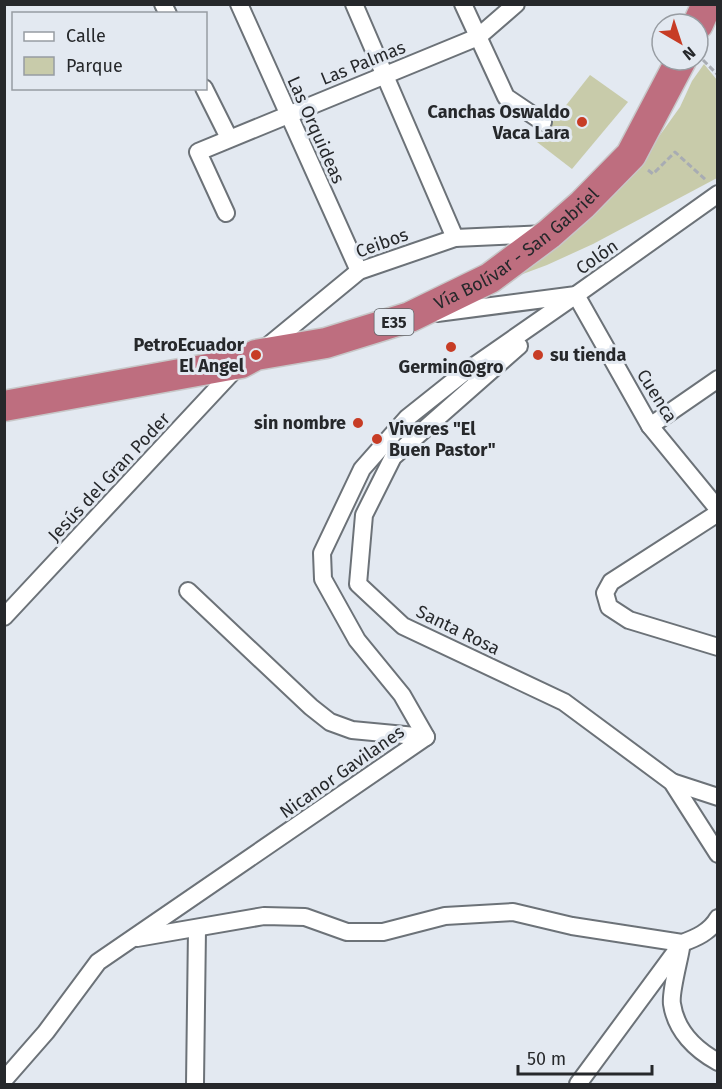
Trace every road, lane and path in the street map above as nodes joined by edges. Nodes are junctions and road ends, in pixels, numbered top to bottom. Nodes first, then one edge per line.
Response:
1 (239, 4) edge
2 (354, 4) edge
3 (463, 4) edge
4 (516, 4) edge
5 (478, 37) junction
6 (675, 72) edge
7 (385, 75) junction
8 (205, 90) edge
9 (288, 114) junction
10 (543, 122) dead end
11 (229, 138) junction
12 (646, 169) dead end
13 (713, 189) edge
14 (226, 213) dead end
15 (549, 234) junction
16 (455, 238) junction
17 (359, 271) junction
18 (576, 295) junction
19 (410, 317) junction
20 (249, 359) junction
21 (717, 379) edge
22 (4, 406) edge
23 (650, 426) junction
24 (717, 511) edge
25 (188, 591) dead end
26 (4, 616) edge
27 (717, 647) edge
28 (426, 737) junction
29 (672, 782) junction
30 (717, 797) edge
31 (717, 854) edge
32 (717, 918) edge
33 (197, 929) junction
34 (132, 939) junction
35 (682, 943) junction
36 (717, 1062) edge
37 (4, 1080) edge
38 (195, 1084) edge
39 (578, 1084) edge

1 - 9 street, Las Orquideas
2 - 7 street
3 - 5 street
4 - 5 street, Las Palmas
5 - 7 street, Las Palmas
5 - 10 street
6 - 15 highway, Vía Bolívar - San Gabriel / E35
7 - 9 street, Las Palmas
7 - 16 street
8 - 11 street
9 - 11 street, Las Palmas
9 - 17 street, Las Orquideas
11 - 14 street, Las Palmas
12 - 13 path
13 - 18 street, Colón
15 - 16 street, Ceibos
15 - 19 highway, Vía Bolívar - San Gabriel / E35
16 - 17 street, Ceibos
17 - 20 street, Ceibos
18 - 19 street, Colón
18 - 23 street, Cuenca
18 - 28 street, Nicanor Gavilanes
18 - 29 street, Santa Rosa
19 - 20 highway, Vía Bolívar - San Gabriel / E35
20 - 22 highway, Vía Bolívar - San Gabriel / E35
20 - 26 street, Jesús del Gran Poder
21 - 23 street
23 - 24 street, Cuenca
24 - 27 street
25 - 28 street
28 - 34 street, Nicanor Gavilanes
29 - 30 street
29 - 31 street, Santa Rosa
32 - 35 street
33 - 34 street
33 - 35 street
33 - 38 street
34 - 37 street, Nicanor Gavilanes
35 - 36 street
35 - 39 street

